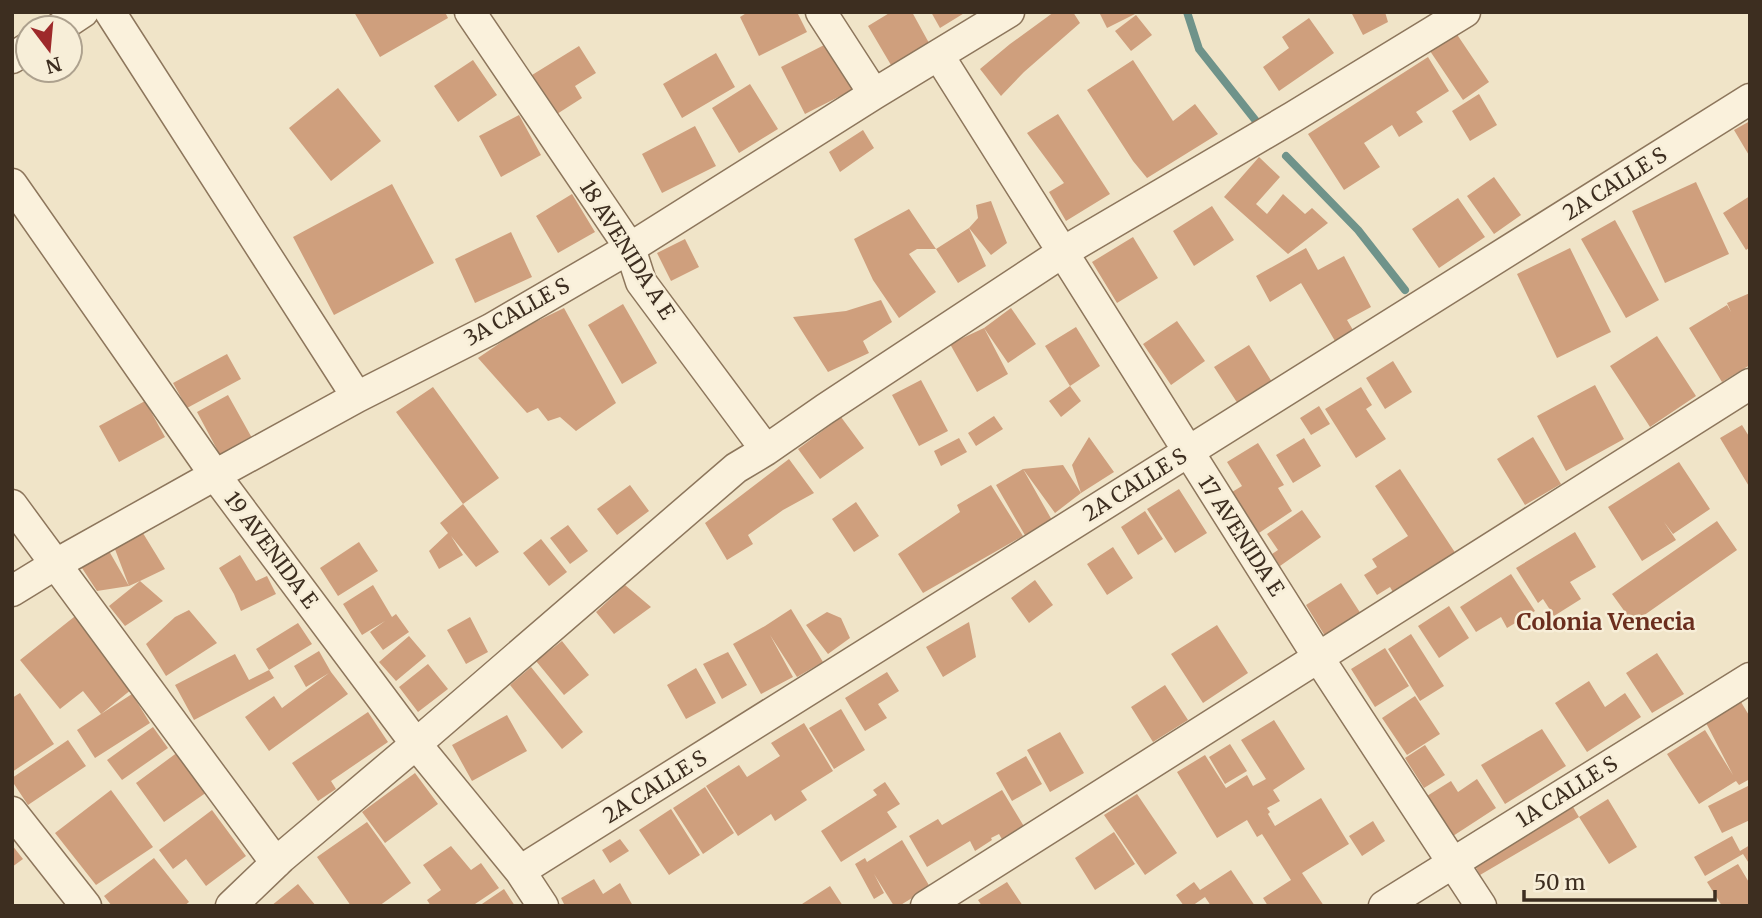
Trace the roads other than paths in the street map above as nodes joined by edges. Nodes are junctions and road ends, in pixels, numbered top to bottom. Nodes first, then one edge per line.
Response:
1 (110, 12) edge
2 (470, 12) edge
3 (821, 12) edge
4 (1009, 12) edge
5 (1465, 12) edge
6 (939, 57) junction
7 (874, 94) junction
8 (1750, 99) edge
9 (12, 184) edge
10 (630, 248) junction
11 (1063, 252) junction
12 (1750, 384) edge
13 (358, 397) junction
14 (766, 450) junction
15 (1187, 452) junction
16 (215, 475) junction
17 (12, 505) edge
18 (56, 564) junction
19 (12, 591) edge
20 (1318, 657) junction
21 (1750, 678) edge
22 (416, 744) junction
23 (12, 812) edge
24 (276, 863) junction
25 (1454, 863) junction
26 (520, 871) junction
27 (86, 906) edge
28 (231, 906) edge
29 (543, 906) edge
30 (926, 906) edge
31 (1384, 906) edge
32 (1481, 906) edge

1 - 13 street
2 - 10 street, 18 AVENIDA A E
3 - 7 street
4 - 6 street, 3A CALLE S
5 - 11 street
6 - 7 street, 3A CALLE S
6 - 11 street, 17 AVENIDA E
7 - 10 street, 3A CALLE S
8 - 15 street, 2A CALLE S
9 - 16 street, 19 AVENIDA E
10 - 13 street, 3A CALLE S
10 - 14 street, 18 AVENIDA A E
11 - 14 street
11 - 15 street, 17 AVENIDA E
12 - 20 street
13 - 16 street, 3A CALLE S
14 - 22 street
15 - 20 street, 17 AVENIDA E
15 - 26 street, 2A CALLE S
16 - 18 street, 3A CALLE S
16 - 22 street, 19 AVENIDA E
17 - 18 street
18 - 19 street, 3A CALLE S
18 - 24 street
20 - 25 street, 17 AVENIDA E
20 - 30 street
21 - 25 street, 1A CALLE S
22 - 24 street
22 - 26 street, 19 AVENIDA E
23 - 27 street
24 - 28 street
25 - 31 street, 1A CALLE S
25 - 32 street, 17 AVENIDA E
26 - 29 street, 19 AVENIDA E

